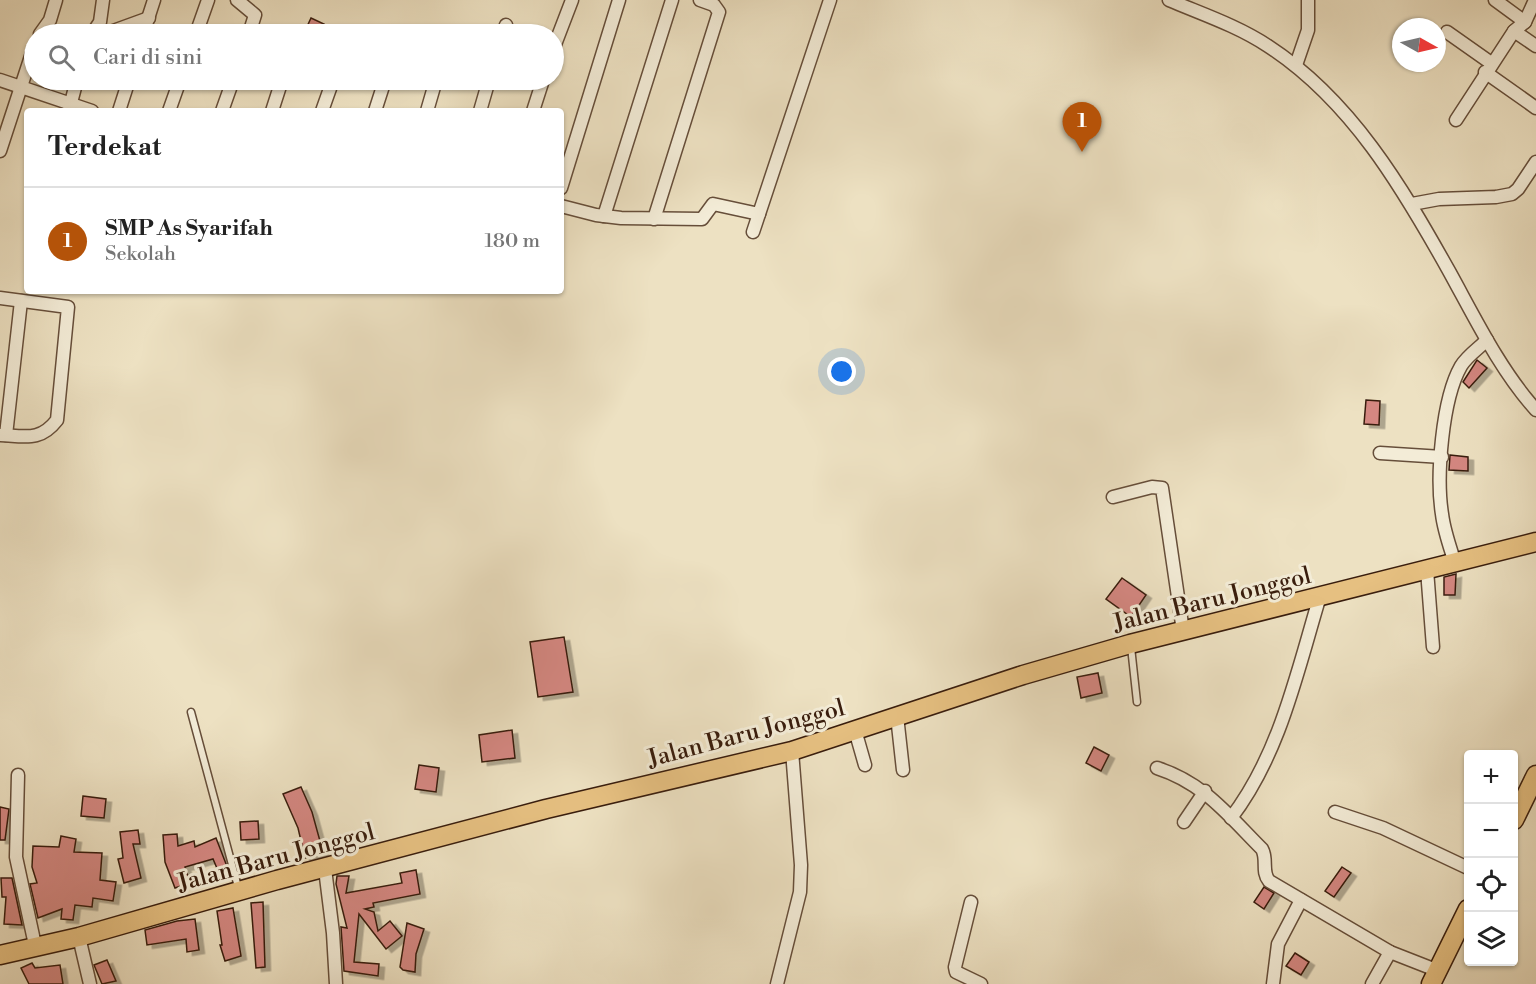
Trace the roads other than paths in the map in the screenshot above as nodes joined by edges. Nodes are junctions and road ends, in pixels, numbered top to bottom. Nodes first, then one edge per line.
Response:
1 (56, 0) edge
2 (104, 0) edge
3 (155, 0) edge
4 (208, 0) edge
5 (237, 0) edge
6 (572, 0) edge
7 (619, 0) edge
8 (672, 0) edge
9 (700, 0) edge
10 (830, 0) edge
11 (1169, 0) edge
12 (1308, 0) edge
13 (1494, 0) edge
14 (1535, 0) edge
15 (149, 18) junction
16 (1525, 22) junction
17 (47, 24) edge
18 (99, 24) edge
19 (132, 24) edge
20 (147, 24) edge
21 (200, 24) edge
22 (252, 24) edge
23 (563, 24) edge
24 (1514, 31) junction
25 (1447, 32) dead end
26 (1536, 46) edge
27 (1296, 65) junction
28 (1488, 68) junction
29 (24, 78) edge
30 (0, 80) edge
31 (21, 87) junction
32 (24, 88) edge
33 (28, 90) edge
34 (74, 90) edge
35 (126, 90) edge
36 (176, 90) edge
37 (229, 90) edge
38 (279, 90) edge
39 (329, 90) edge
40 (382, 90) edge
41 (433, 90) edge
42 (486, 90) edge
43 (540, 90) edge
44 (70, 107) edge
45 (120, 108) edge
46 (170, 108) edge
47 (223, 108) edge
48 (273, 108) edge
49 (323, 108) edge
50 (376, 108) edge
51 (428, 108) edge
52 (481, 108) edge
53 (534, 108) edge
54 (1536, 108) edge
55 (1456, 120) dead end
56 (0, 151) edge
57 (1536, 162) edge
58 (564, 178) edge
59 (1412, 204) junction
60 (564, 207) edge
61 (759, 214) junction
62 (604, 216) junction
63 (654, 219) junction
64 (753, 232) dead end
65 (0, 298) edge
66 (21, 301) junction
67 (1487, 340) junction
68 (1536, 410) edge
69 (3, 435) edge
70 (1380, 453) dead end
71 (1442, 457) junction
72 (1113, 497) dead end
73 (1536, 542) edge
74 (1455, 563) junction
75 (1426, 570) junction
76 (1320, 596) junction
77 (1184, 631) junction
78 (1130, 644) junction
79 (1433, 648) dead end
80 (1137, 702) dead end
81 (191, 712) dead end
82 (897, 716) junction
83 (855, 730) junction
84 (792, 751) junction
85 (865, 765) dead end
86 (1157, 768) dead end
87 (903, 770) dead end
88 (18, 775) dead end
89 (1536, 776) edge
90 (1205, 791) junction
91 (1335, 812) dead end
92 (1518, 812) edge
93 (1231, 818) junction
94 (1184, 822) dead end
95 (1464, 866) edge
96 (325, 869) junction
97 (239, 891) junction
98 (1301, 900) junction
99 (971, 902) dead end
100 (1466, 912) edge
101 (78, 937) junction
102 (35, 945) junction
103 (1390, 952) junction
104 (0, 955) edge
105 (1433, 977) edge
106 (90, 984) edge
107 (336, 984) edge
108 (777, 984) edge
109 (981, 984) edge
110 (1273, 984) edge
111 (1372, 984) edge

1 - 17 street
2 - 18 street
3 - 15 street
4 - 21 street
5 - 22 street
6 - 23 street
7 - 58 street
8 - 62 street
9 - 63 street
10 - 61 street
11 - 27 street
12 - 27 street
13 - 16 street
14 - 16 street
15 - 19 street
15 - 20 street
16 - 24 street
24 - 26 street
24 - 28 street
25 - 28 street
27 - 59 street
28 - 54 street
28 - 55 street
29 - 31 street
30 - 31 street
31 - 32 street
31 - 56 street
33 - 44 street
34 - 44 street
35 - 45 street
36 - 46 street
37 - 47 street
38 - 48 street
39 - 49 street
40 - 50 street
41 - 51 street
42 - 52 street
43 - 53 street
57 - 59 street
59 - 67 street
60 - 62 street
61 - 63 street
61 - 64 street
62 - 63 street
65 - 66 street
66 - 69 street
66 - 69 street
67 - 68 street
67 - 71 street
70 - 71 street
71 - 74 street
72 - 77 street
73 - 74 main road, Jalan Baru Jonggol
74 - 75 main road, Jalan Baru Jonggol
75 - 76 main road, Jalan Baru Jonggol
75 - 79 street
76 - 77 main road, Jalan Baru Jonggol
76 - 93 street
77 - 78 main road, Jalan Baru Jonggol
78 - 80 lane
78 - 82 main road, Jalan Baru Jonggol
81 - 97 lane
82 - 83 main road, Jalan Baru Jonggol
82 - 87 street
83 - 84 main road, Jalan Baru Jonggol
83 - 85 street
84 - 96 main road, Jalan Baru Jonggol
84 - 108 street
86 - 90 street
88 - 102 street
89 - 92 main road
90 - 93 street
90 - 94 street
91 - 95 street
93 - 98 street
96 - 97 main road, Jalan Baru Jonggol
96 - 107 street
97 - 101 main road, Jalan Baru Jonggol
98 - 103 street
98 - 110 street
99 - 109 street
100 - 105 main road
101 - 102 main road, Jalan Baru Jonggol
101 - 106 street
102 - 104 main road, Jalan Baru Jonggol
103 - 105 street
103 - 111 street

